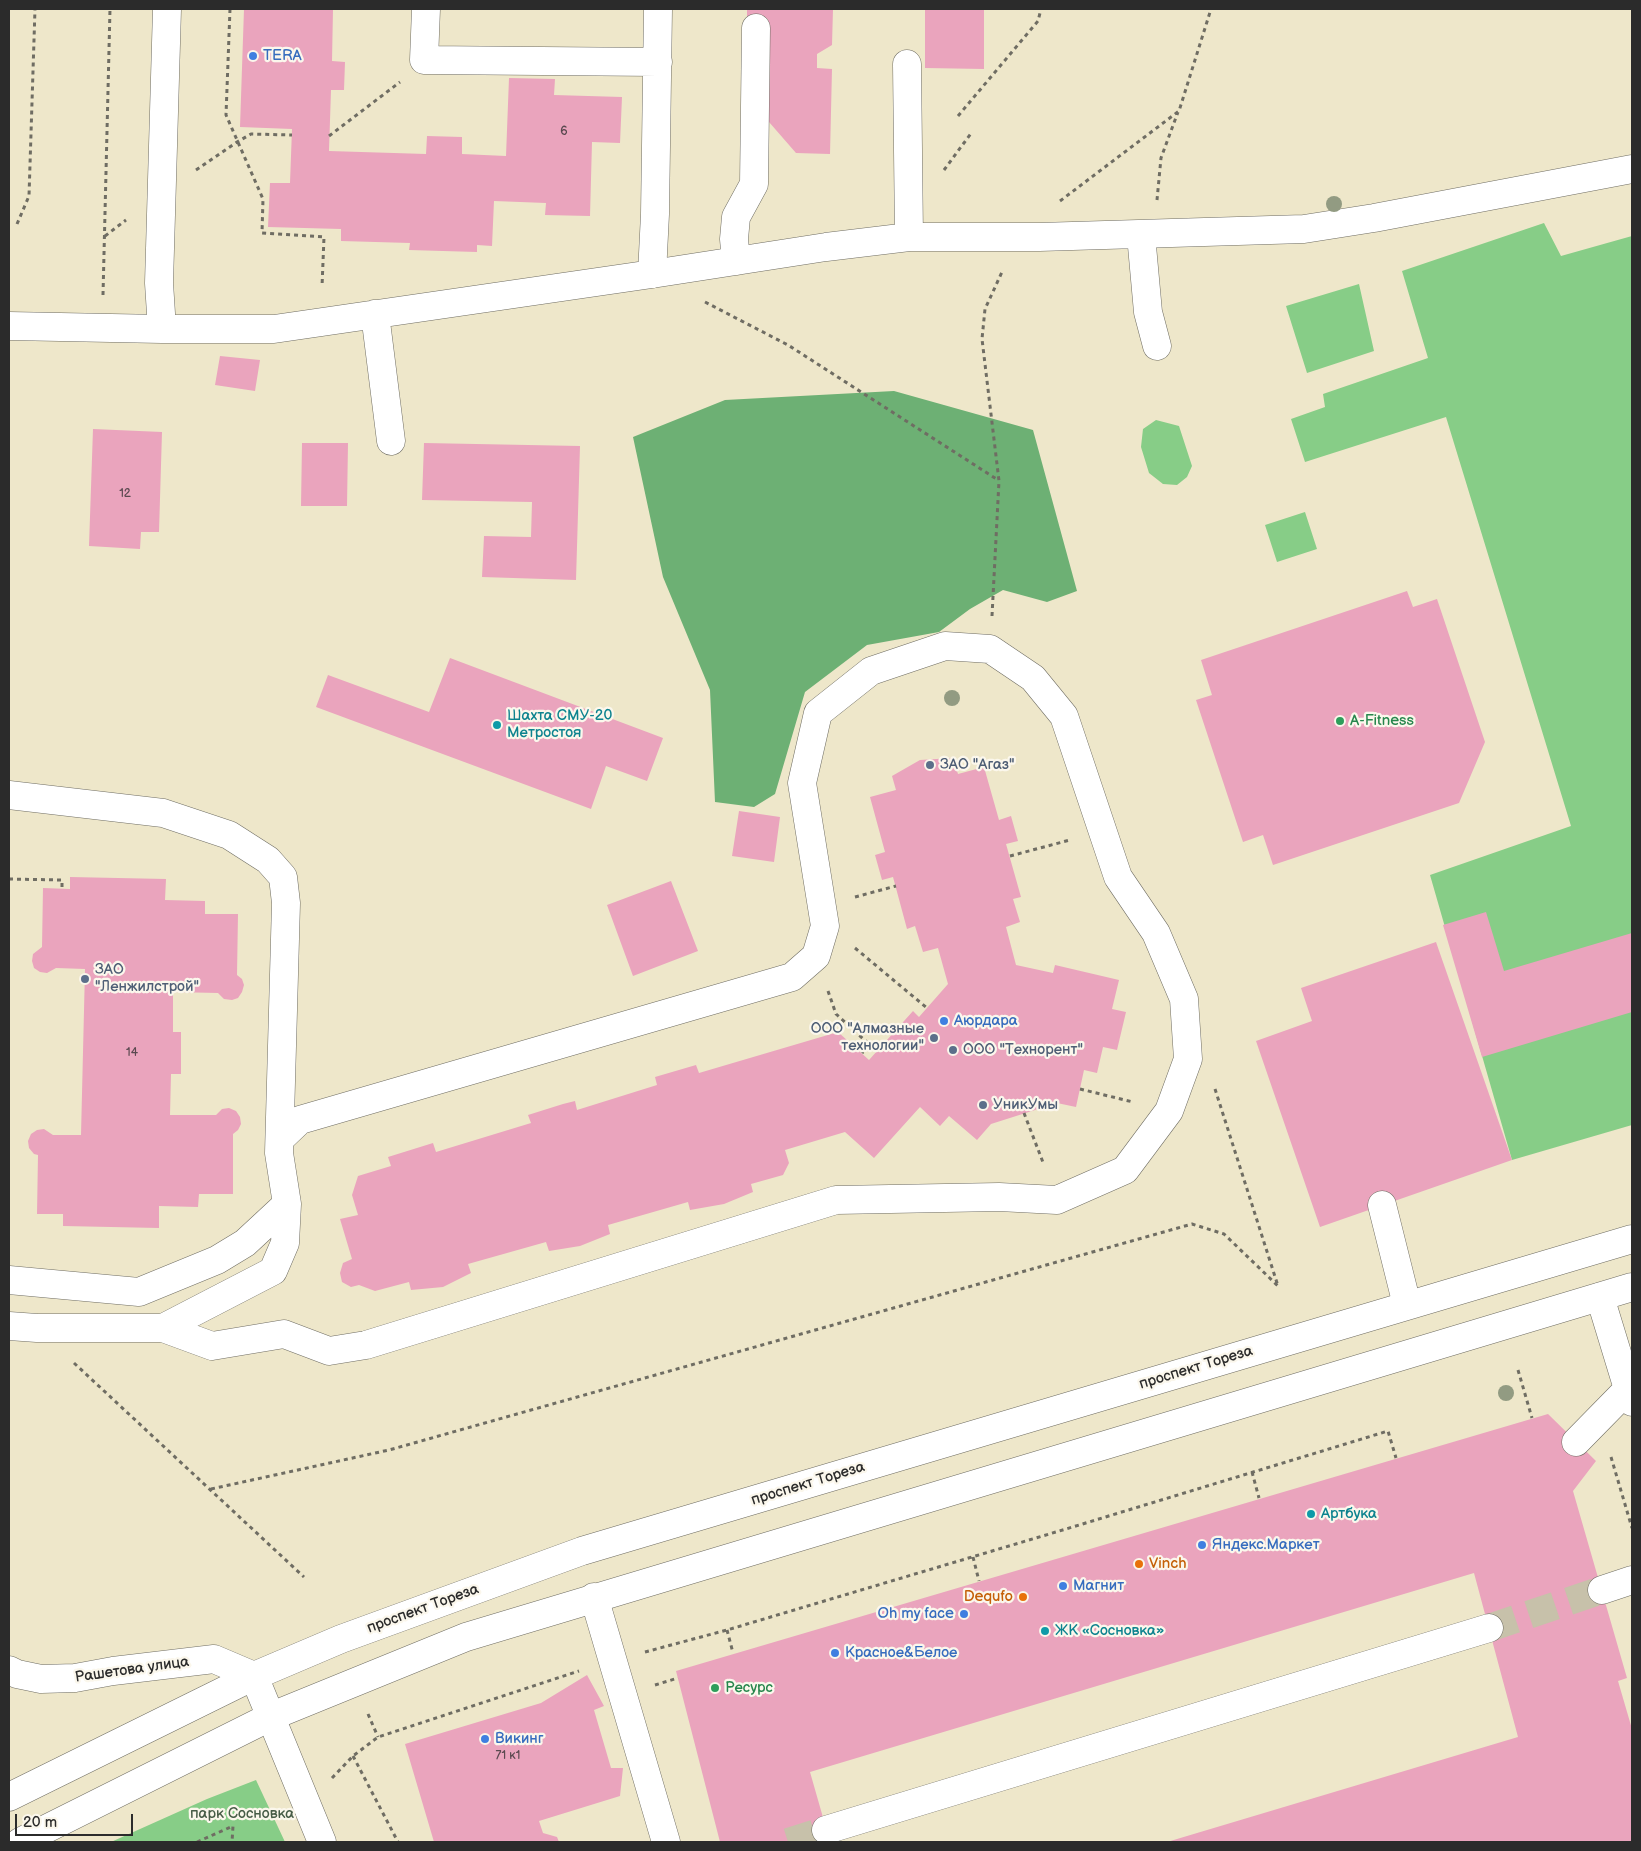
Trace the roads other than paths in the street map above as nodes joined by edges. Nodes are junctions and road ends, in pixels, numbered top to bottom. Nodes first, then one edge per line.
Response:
1 (167, 9) edge
2 (426, 9) edge
3 (658, 9) edge
4 (756, 28) dead end
5 (658, 62) junction
6 (907, 64) dead end
7 (1632, 169) edge
8 (1141, 235) junction
9 (909, 237) junction
10 (736, 261) junction
11 (652, 274) junction
12 (375, 314) junction
13 (9, 326) edge
14 (162, 329) junction
15 (1157, 346) dead end
16 (391, 441) dead end
17 (9, 796) edge
18 (280, 1139) junction
19 (287, 1204) junction
20 (1382, 1205) dead end
21 (1632, 1239) edge
22 (9, 1280) edge
23 (1632, 1287) edge
24 (1600, 1296) junction
25 (1407, 1305) junction
26 (9, 1326) edge
27 (163, 1328) junction
28 (1630, 1396) edge
29 (1576, 1442) dead end
30 (1632, 1580) edge
31 (1602, 1590) tunnel mouth
32 (594, 1597) junction
33 (1489, 1628) tunnel mouth
34 (9, 1670) edge
35 (254, 1676) junction
36 (272, 1716) junction
37 (9, 1797) edge
38 (826, 1830) tunnel mouth
39 (20, 1842) edge
40 (322, 1842) edge
41 (666, 1842) edge

1 - 14 main road
2 - 5 main road
3 - 5 main road
4 - 10 main road
5 - 11 main road
6 - 9 main road
7 - 8 main road
8 - 9 main road
8 - 15 main road
9 - 10 main road
10 - 11 main road
11 - 12 main road
12 - 14 main road
12 - 16 main road
13 - 14 main road
17 - 18 main road
18 - 19 main road
18 - 27 main road
19 - 22 main road
19 - 27 main road
20 - 25 main road
21 - 25 main road, проспект Тореза
23 - 24 main road
24 - 28 main road
24 - 32 main road
25 - 35 main road, проспект Тореза
26 - 27 main road
28 - 29 main road
30 - 31 main road
32 - 36 main road
32 - 41 main road
33 - 38 main road
34 - 35 main road, Рашетова улица
35 - 36 main road
35 - 37 main road, проспект Тореза
36 - 39 main road
36 - 40 main road

